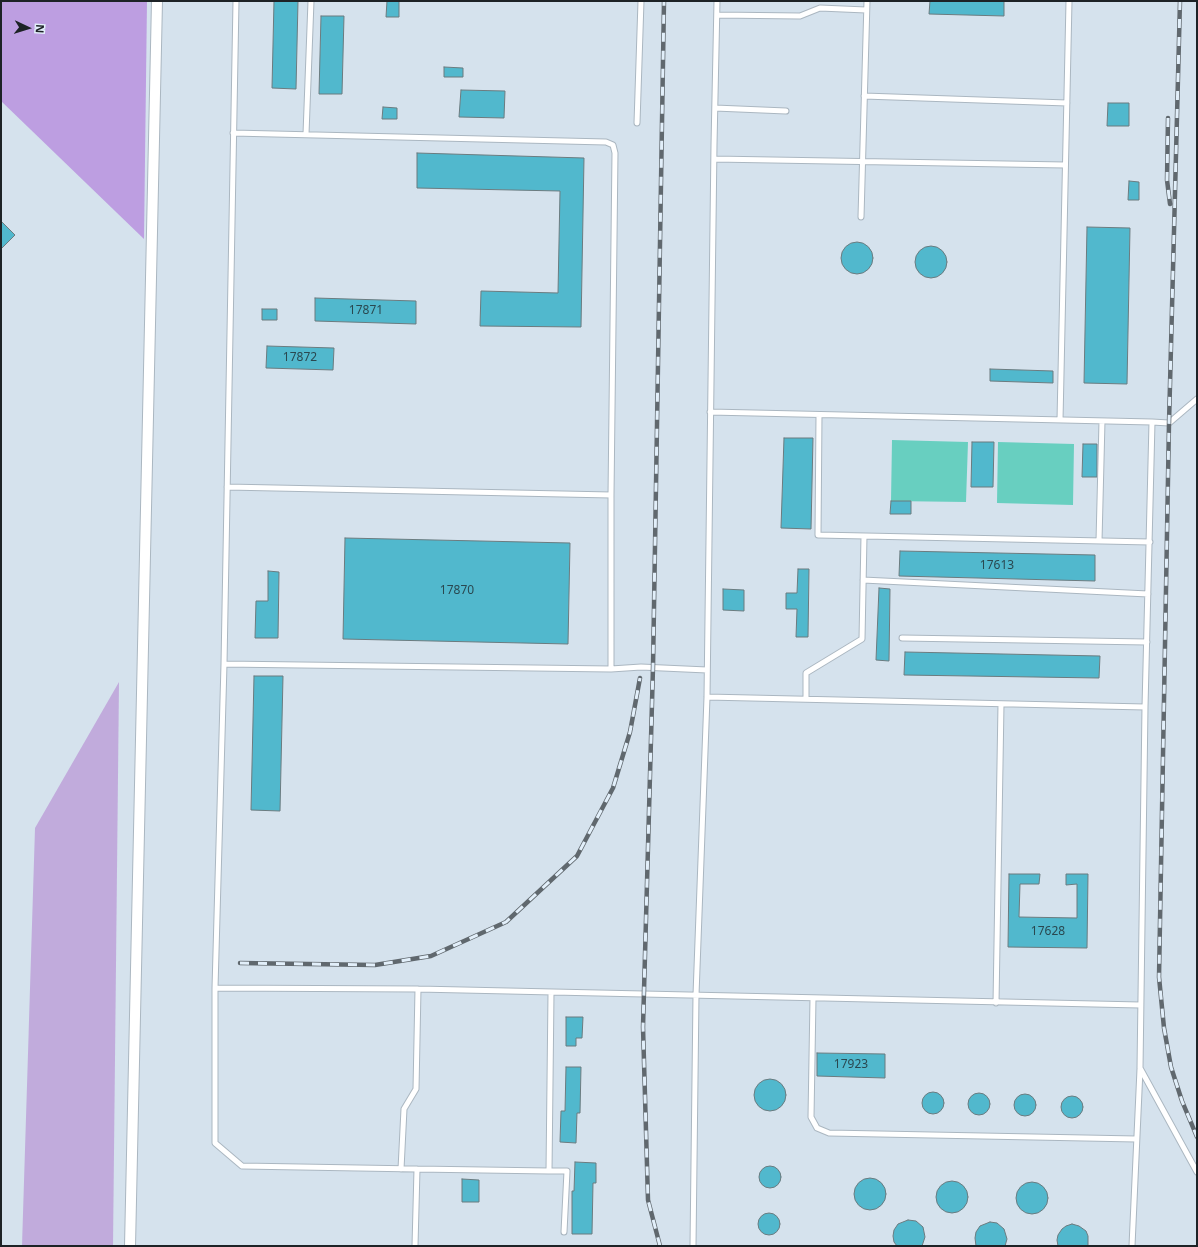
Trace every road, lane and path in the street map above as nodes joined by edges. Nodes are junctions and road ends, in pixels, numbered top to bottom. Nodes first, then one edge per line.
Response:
1 (157, 1) edge
2 (236, 1) edge
3 (311, 1) edge
4 (641, 1) edge
5 (717, 1) edge
6 (867, 1) edge
7 (1069, 1) edge
8 (866, 10) junction
9 (717, 15) junction
10 (864, 96) junction
11 (1067, 103) junction
12 (715, 108) junction
13 (786, 111) dead end
14 (637, 123) dead end
15 (233, 133) junction
16 (306, 134) junction
17 (714, 159) junction
18 (862, 162) junction
19 (1065, 165) junction
20 (861, 217) dead end
21 (1197, 398) edge
22 (710, 412) junction
23 (819, 415) junction
24 (1060, 420) junction
25 (1102, 421) junction
26 (1152, 422) junction
27 (227, 487) junction
28 (611, 495) junction
29 (864, 536) junction
30 (1099, 541) junction
31 (1150, 542) junction
32 (863, 580) junction
33 (1148, 594) junction
34 (902, 638) dead end
35 (1147, 642) junction
36 (224, 664) junction
37 (611, 669) junction
38 (707, 670) junction
39 (707, 697) junction
40 (806, 699) junction
41 (1002, 704) junction
42 (1145, 707) junction
43 (215, 988) junction
44 (418, 989) junction
45 (551, 993) junction
46 (696, 995) junction
47 (813, 998) junction
48 (996, 1003) junction
49 (1140, 1005) junction
50 (1140, 1068) junction
51 (1136, 1139) junction
52 (401, 1169) junction
53 (417, 1169) junction
54 (549, 1171) junction
55 (1197, 1172) edge
56 (564, 1232) dead end
57 (130, 1246) edge
58 (415, 1246) edge
59 (693, 1246) edge
60 (1132, 1246) edge

1 - 57 street
2 - 15 lane
3 - 16 lane
4 - 14 lane
5 - 9 lane
6 - 8 lane
7 - 11 lane
8 - 9 lane
8 - 10 lane
9 - 12 lane
10 - 11 lane
10 - 18 lane
11 - 19 lane
12 - 13 lane
12 - 17 lane
15 - 16 lane
15 - 27 lane
16 - 28 lane
17 - 18 lane
17 - 22 lane
18 - 19 lane
18 - 20 lane
19 - 24 lane
21 - 26 lane
22 - 23 lane
22 - 38 lane
23 - 24 lane
23 - 29 lane
24 - 25 lane
25 - 26 lane
25 - 30 lane
26 - 31 lane
27 - 28 lane
27 - 36 lane
28 - 37 lane
29 - 30 lane
29 - 32 lane
30 - 31 lane
31 - 33 lane
32 - 33 lane
32 - 40 lane
33 - 35 lane
34 - 35 lane
35 - 42 lane
36 - 37 lane
36 - 43 lane
37 - 38 lane
38 - 39 lane
39 - 40 lane
39 - 46 lane
40 - 41 lane
41 - 42 lane
41 - 48 lane
42 - 49 lane
43 - 44 lane
43 - 52 lane
44 - 45 lane
44 - 52 lane
45 - 46 lane
45 - 54 lane
46 - 47 lane
46 - 59 lane
47 - 48 lane
47 - 51 lane
48 - 49 lane
49 - 50 lane
50 - 51 lane
50 - 55 lane
51 - 60 lane
52 - 53 lane
53 - 54 lane
53 - 58 lane
54 - 56 lane

